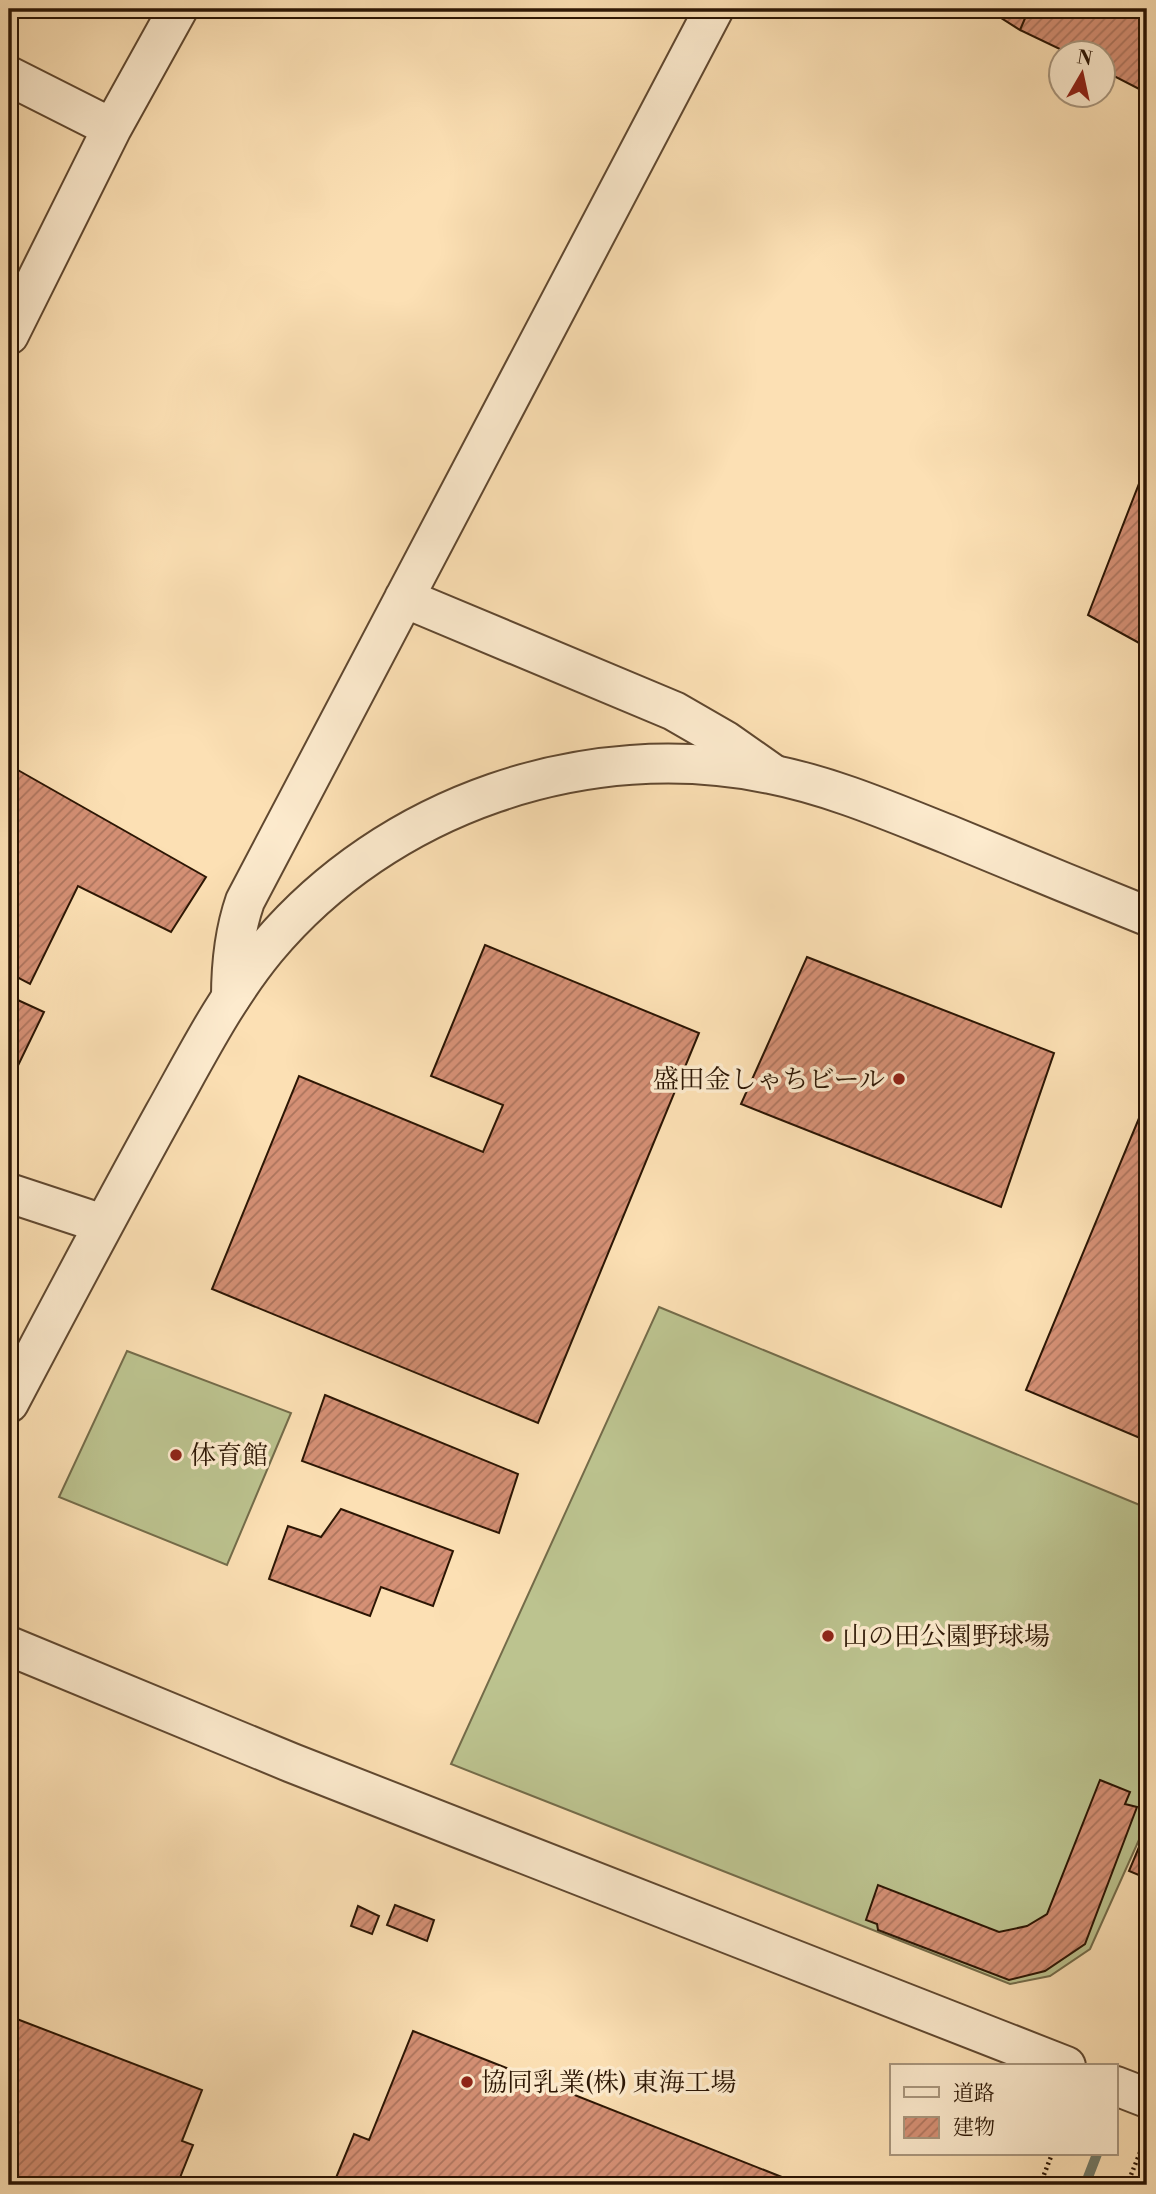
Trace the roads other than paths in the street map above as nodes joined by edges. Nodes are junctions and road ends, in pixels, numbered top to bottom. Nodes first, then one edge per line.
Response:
1 (178, 9) edge
2 (715, 9) edge
3 (9, 76) edge
4 (112, 128) junction
5 (9, 335) edge
6 (404, 598) junction
7 (773, 774) junction
8 (1147, 916) edge
9 (231, 997) junction
10 (9, 1193) edge
11 (103, 1224) junction
12 (9, 1403) edge
13 (9, 1646) edge
14 (1061, 2064) edge
15 (1118, 2087) edge
16 (1147, 2098) edge

1 - 4 street
2 - 6 street
3 - 4 street
4 - 5 street
6 - 7 street
6 - 9 street
7 - 8 street
7 - 9 street
9 - 11 street
10 - 11 street
11 - 12 street
13 - 14 street
15 - 16 street

